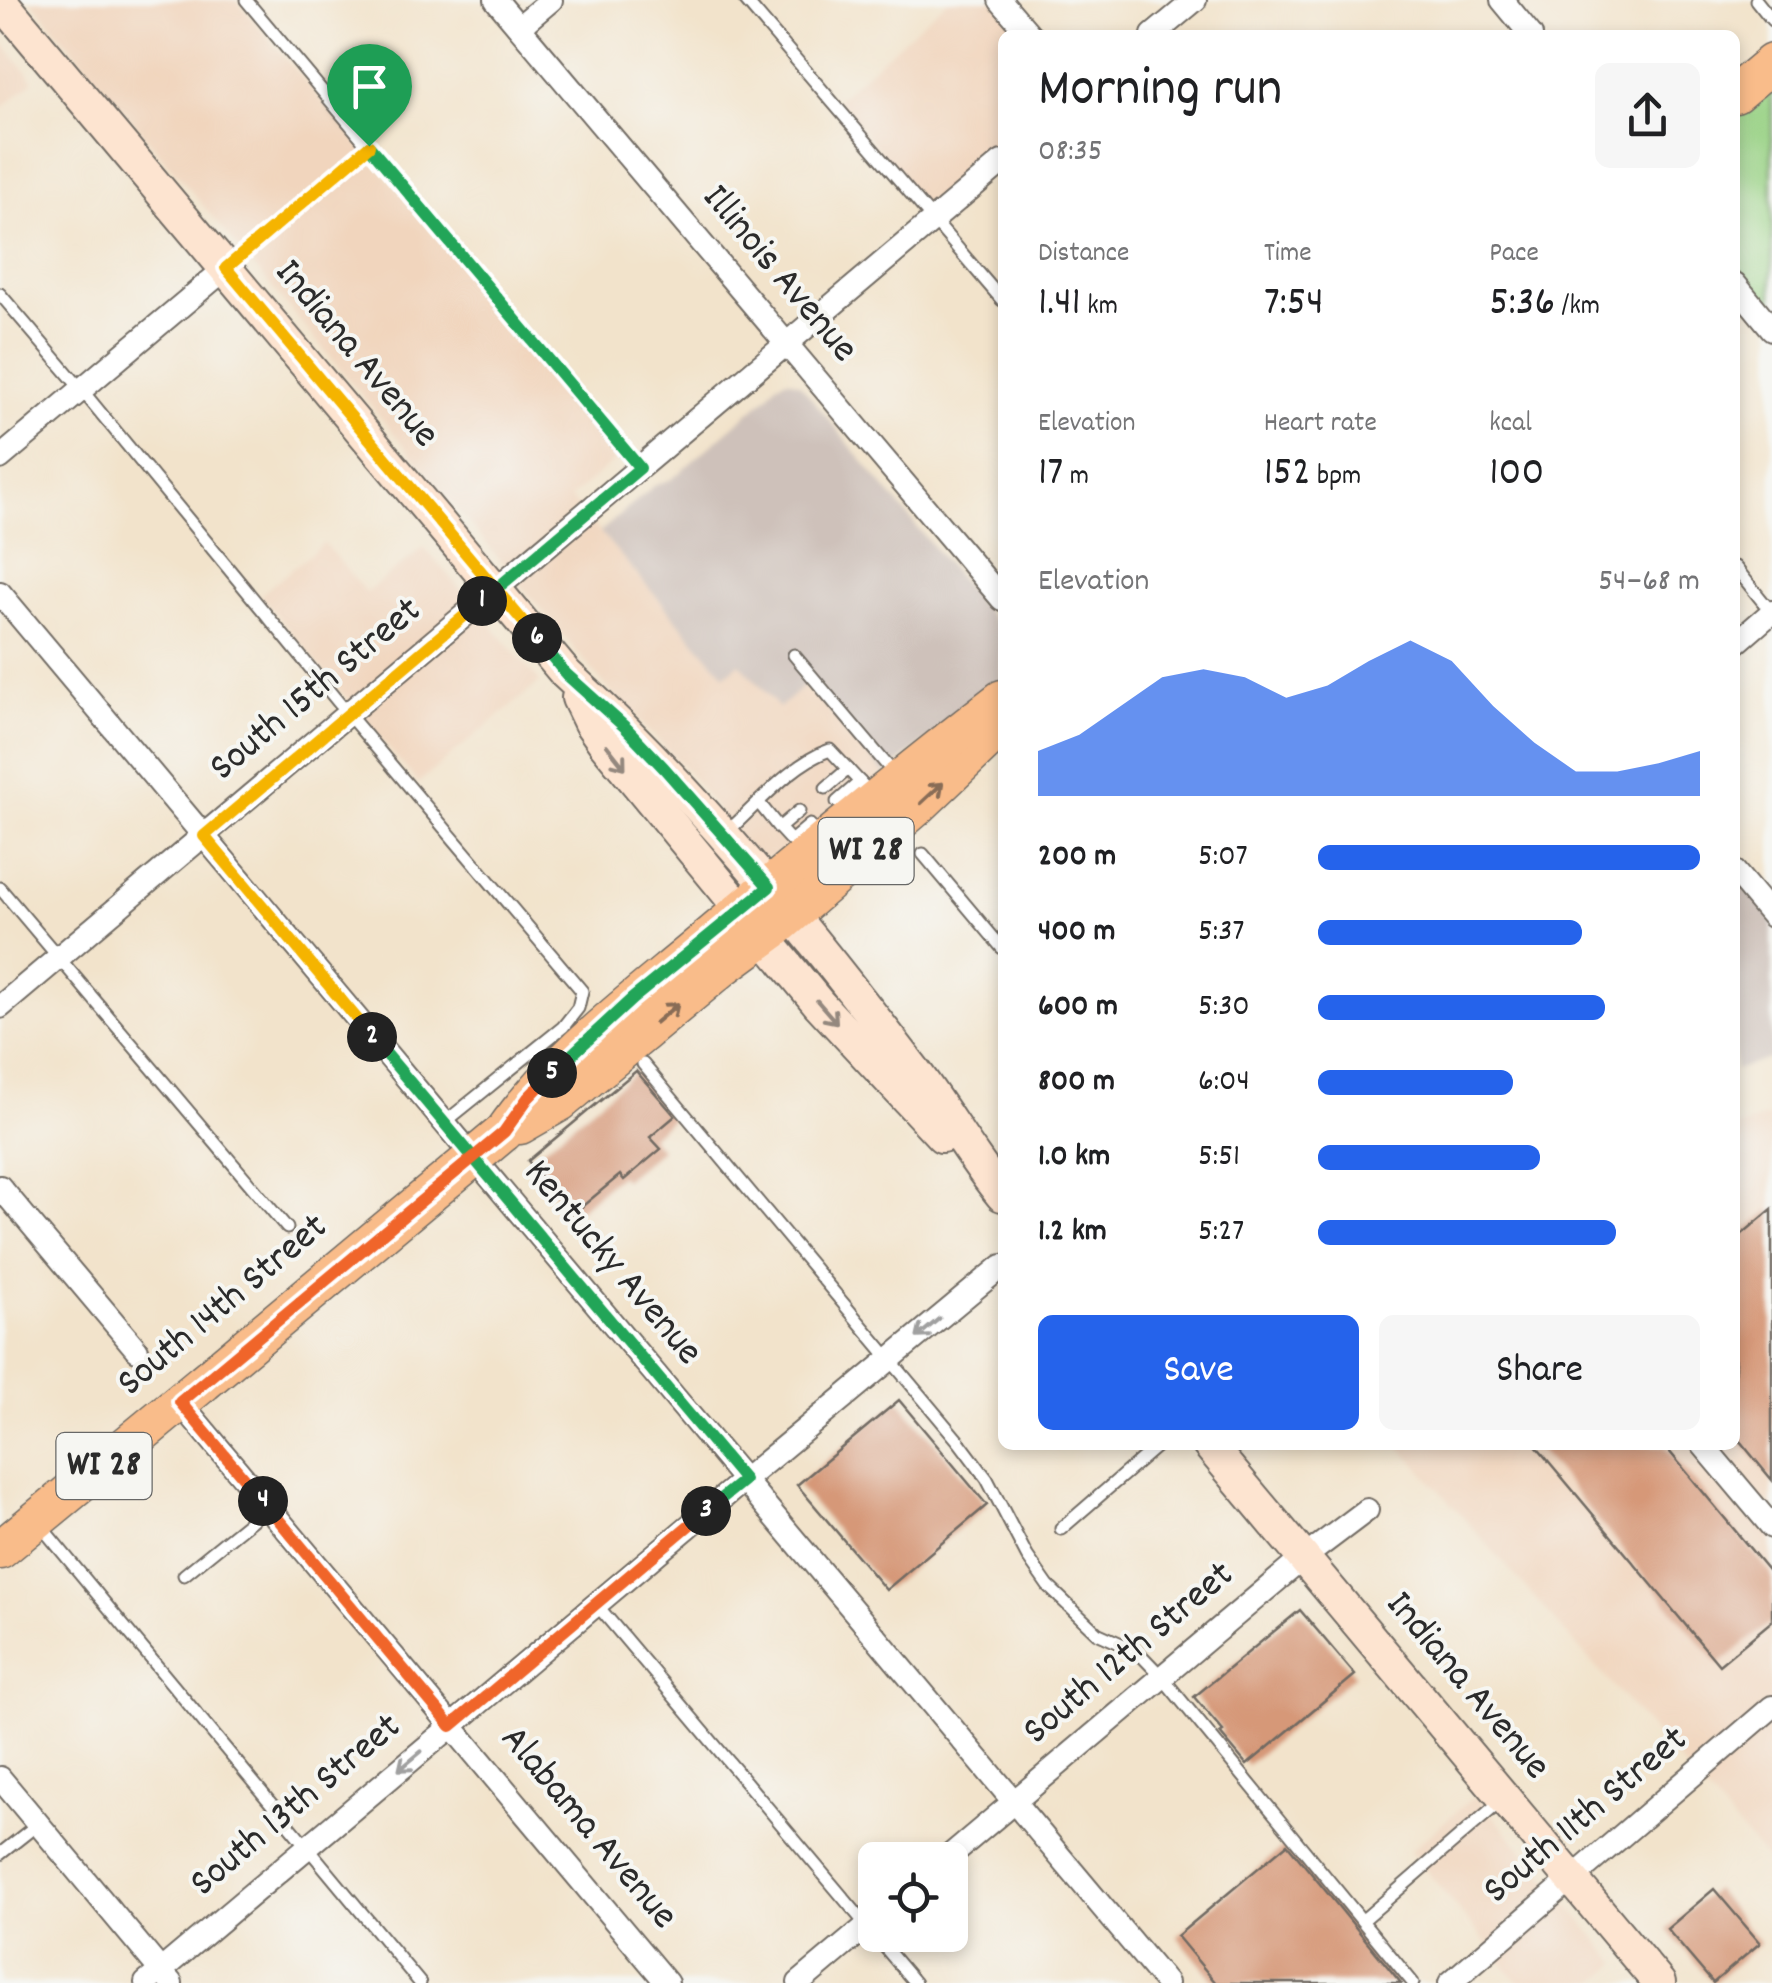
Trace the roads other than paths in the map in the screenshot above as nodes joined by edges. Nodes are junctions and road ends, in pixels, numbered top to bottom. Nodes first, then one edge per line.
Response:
1 (0, 0) edge
2 (246, 0) edge
3 (496, 0) edge
4 (550, 0) edge
5 (745, 0) edge
6 (1000, 0) edge
7 (1195, 0) edge
8 (1502, 0) edge
9 (1756, 0) edge
10 (1772, 20) edge
11 (518, 27) junction
12 (1026, 30) edge
13 (1159, 30) edge
14 (1527, 30) edge
15 (1772, 63) edge
16 (1740, 90) edge
17 (369, 146) junction
18 (998, 165) edge
19 (935, 220) junction
20 (226, 268) junction
21 (1740, 290) edge
22 (0, 294) edge
23 (998, 295) edge
24 (1772, 328) edge
25 (787, 344) junction
26 (81, 389) junction
27 (0, 458) edge
28 (640, 468) junction
29 (1740, 573) edge
30 (496, 589) junction
31 (0, 593) edge
32 (998, 594) edge
33 (1772, 612) edge
34 (1740, 640) edge
35 (794, 654) dead end
36 (566, 674) junction
37 (998, 702) edge
38 (348, 714) junction
39 (998, 730) edge
40 (848, 769) junction
41 (879, 787) junction
42 (826, 788) dead end
43 (837, 802) dead end
44 (759, 804) junction
45 (799, 811) dead end
46 (810, 825) dead end
47 (779, 828) junction
48 (724, 835) junction
49 (204, 836) junction
50 (923, 854) dead end
51 (1740, 878) edge
52 (0, 888) edge
53 (767, 912) junction
54 (1772, 916) edge
55 (998, 943) edge
56 (58, 958) junction
57 (0, 1007) edge
58 (643, 1064) dead end
59 (444, 1122) junction
60 (0, 1187) edge
61 (998, 1191) edge
62 (287, 1228) dead end
63 (998, 1269) edge
64 (138, 1350) dead end
65 (890, 1358) junction
66 (192, 1392) junction
67 (1152, 1450) edge
68 (1212, 1450) edge
69 (1707, 1450) edge
70 (744, 1480) junction
71 (268, 1507) junction
72 (1367, 1510) dead end
73 (37, 1521) junction
74 (1772, 1527) edge
75 (1061, 1529) dead end
76 (1, 1549) edge
77 (1302, 1559) junction
78 (184, 1575) dead end
79 (596, 1604) junction
80 (1162, 1677) junction
81 (1772, 1707) edge
82 (451, 1726) junction
83 (0, 1778) edge
84 (1504, 1798) junction
85 (1014, 1802) junction
86 (38, 1824) junction
87 (966, 1842) edge
88 (306, 1846) junction
89 (0, 1854) edge
90 (1572, 1879) junction
91 (858, 1907) edge
92 (1362, 1921) junction
93 (858, 1933) edge
94 (893, 1952) edge
95 (159, 1979) edge
96 (420, 1983) edge
97 (667, 1983) edge
98 (799, 1983) edge
99 (915, 1983) edge
100 (1166, 1983) edge
101 (1414, 1983) edge
102 (1450, 1983) edge
103 (1659, 1983) edge

1 - 20 main road, Indiana Avenue
2 - 17 lane
3 - 11 street, Illinois Avenue
4 - 11 street
5 - 19 lane
6 - 12 street
7 - 13 street
8 - 14 street
9 - 10 lane
11 - 25 street, Illinois Avenue
15 - 16 main road
17 - 20 lane
17 - 28 lane
18 - 19 street, South 15th Street
19 - 23 lane
19 - 25 street, South 15th Street
20 - 26 street
20 - 30 main road, Indiana Avenue
21 - 24 street
22 - 26 lane
25 - 28 street, South 15th Street
25 - 32 street, Illinois Avenue
26 - 27 street
26 - 38 lane
28 - 30 street, South 15th Street
29 - 33 lane
30 - 36 main road, Indiana Avenue
30 - 38 street, South 15th Street
31 - 49 street, Kentucky Avenue
33 - 34 street
35 - 41 lane
36 - 48 main road, Indiana Avenue
36 -> 53 main road, Indiana Avenue
37 - 41 main road, South 14th Street / WI 28
38 - 49 street, South 15th Street
38 - 59 lane
53 -> 39 main road, South 14th Street / WI 28
40 - 41 lane
40 - 42 lane
40 - 44 lane
41 - 43 lane
41 - 53 main road, South 14th Street / WI 28
44 - 47 lane
44 - 48 lane
45 - 47 lane
46 - 47 lane
48 - 53 main road, Indiana Avenue
49 - 56 street, South 15th Street
49 - 59 street, Kentucky Avenue
50 - 55 lane
51 - 54 street
52 - 56 lane
53 - 61 main road, Indiana Avenue
53 - 66 main road, South 14th Street / WI 28, bridge
56 - 57 street, South 15th Street
56 - 62 lane
58 - 65 lane
59 - 70 street, Kentucky Avenue
60 - 64 street
63 -> 65 street, South 13th Street
65 - 70 street, South 13th Street
65 - 80 lane
66 - 71 street, Alabama Avenue
66 - 73 main road, South 14th Street / WI 28
67 - 75 lane
68 - 77 main road, Indiana Avenue
69 - 74 street
70 - 79 street, South 13th Street
70 - 85 street, Kentucky Avenue
71 - 78 lane
71 - 82 street, Alabama Avenue
72 - 77 street, South 12th Street
73 - 76 main road, South 14th Street / WI 28
73 - 88 lane
77 - 80 street, South 12th Street
77 - 84 main road, Indiana Avenue
79 - 82 street, South 13th Street
79 - 91 lane
80 - 85 street, South 12th Street
80 - 92 lane
81 - 90 street, South 11th Street
82 -> 88 street, South 13th Street
82 - 97 street, Alabama Avenue
83 - 86 street
84 - 90 main road, Indiana Avenue
84 - 92 lane
85 - 87 street, South 12th Street
85 - 100 street, Kentucky Avenue
86 - 89 lane
86 - 95 street
88 - 95 street, South 13th Street
88 - 96 lane
90 - 102 street, South 11th Street
90 - 103 main road, Indiana Avenue
92 - 101 lane
93 - 98 street
94 - 99 lane

